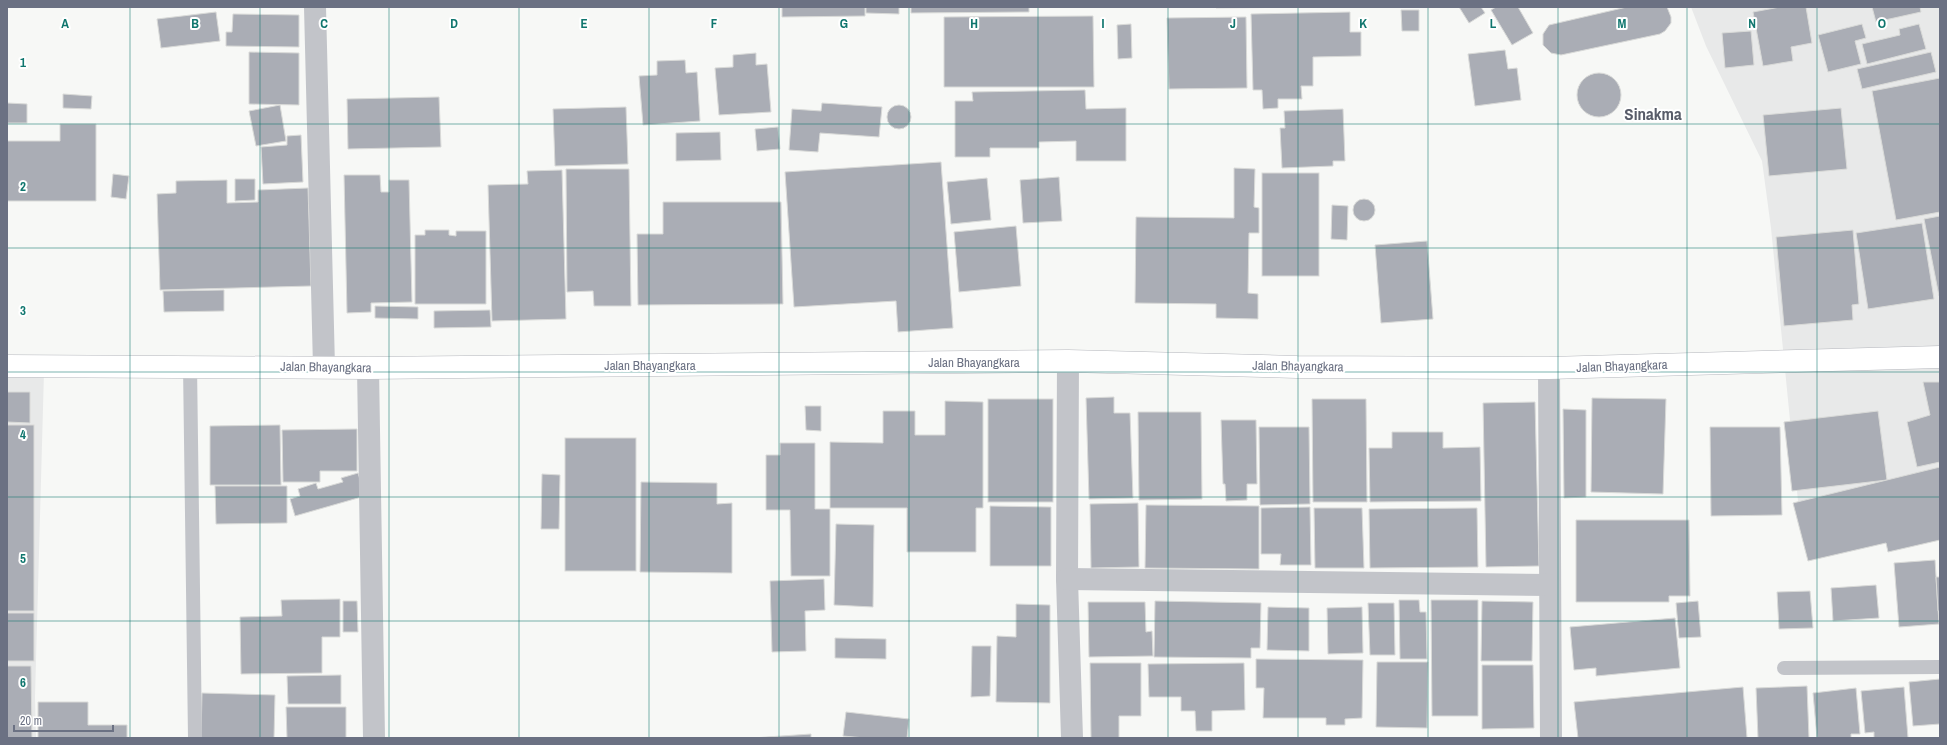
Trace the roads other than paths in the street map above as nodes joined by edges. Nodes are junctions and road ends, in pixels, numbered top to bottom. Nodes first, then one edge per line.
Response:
1 (315, 7) edge
2 (1940, 356) edge
3 (1068, 362) junction
4 (190, 365) junction
5 (7, 366) edge
6 (324, 367) junction
7 (368, 368) junction
8 (1549, 368) junction
9 (1067, 579) junction
10 (1550, 585) junction
11 (1940, 667) edge
12 (1784, 668) dead end
13 (195, 738) edge
14 (374, 738) edge
15 (1072, 738) edge
16 (1551, 738) edge

1 - 6 street
2 - 8 main road, Jalan Bhayangkara
3 - 7 main road, Jalan Bhayangkara
3 - 8 main road, Jalan Bhayangkara
3 - 9 street
4 - 5 main road, Jalan Bhayangkara
4 - 6 main road, Jalan Bhayangkara
4 - 13 lane
6 - 7 main road, Jalan Bhayangkara
7 - 14 street
8 - 10 street
9 - 10 street
9 - 15 street
10 - 16 street
11 - 12 lane

